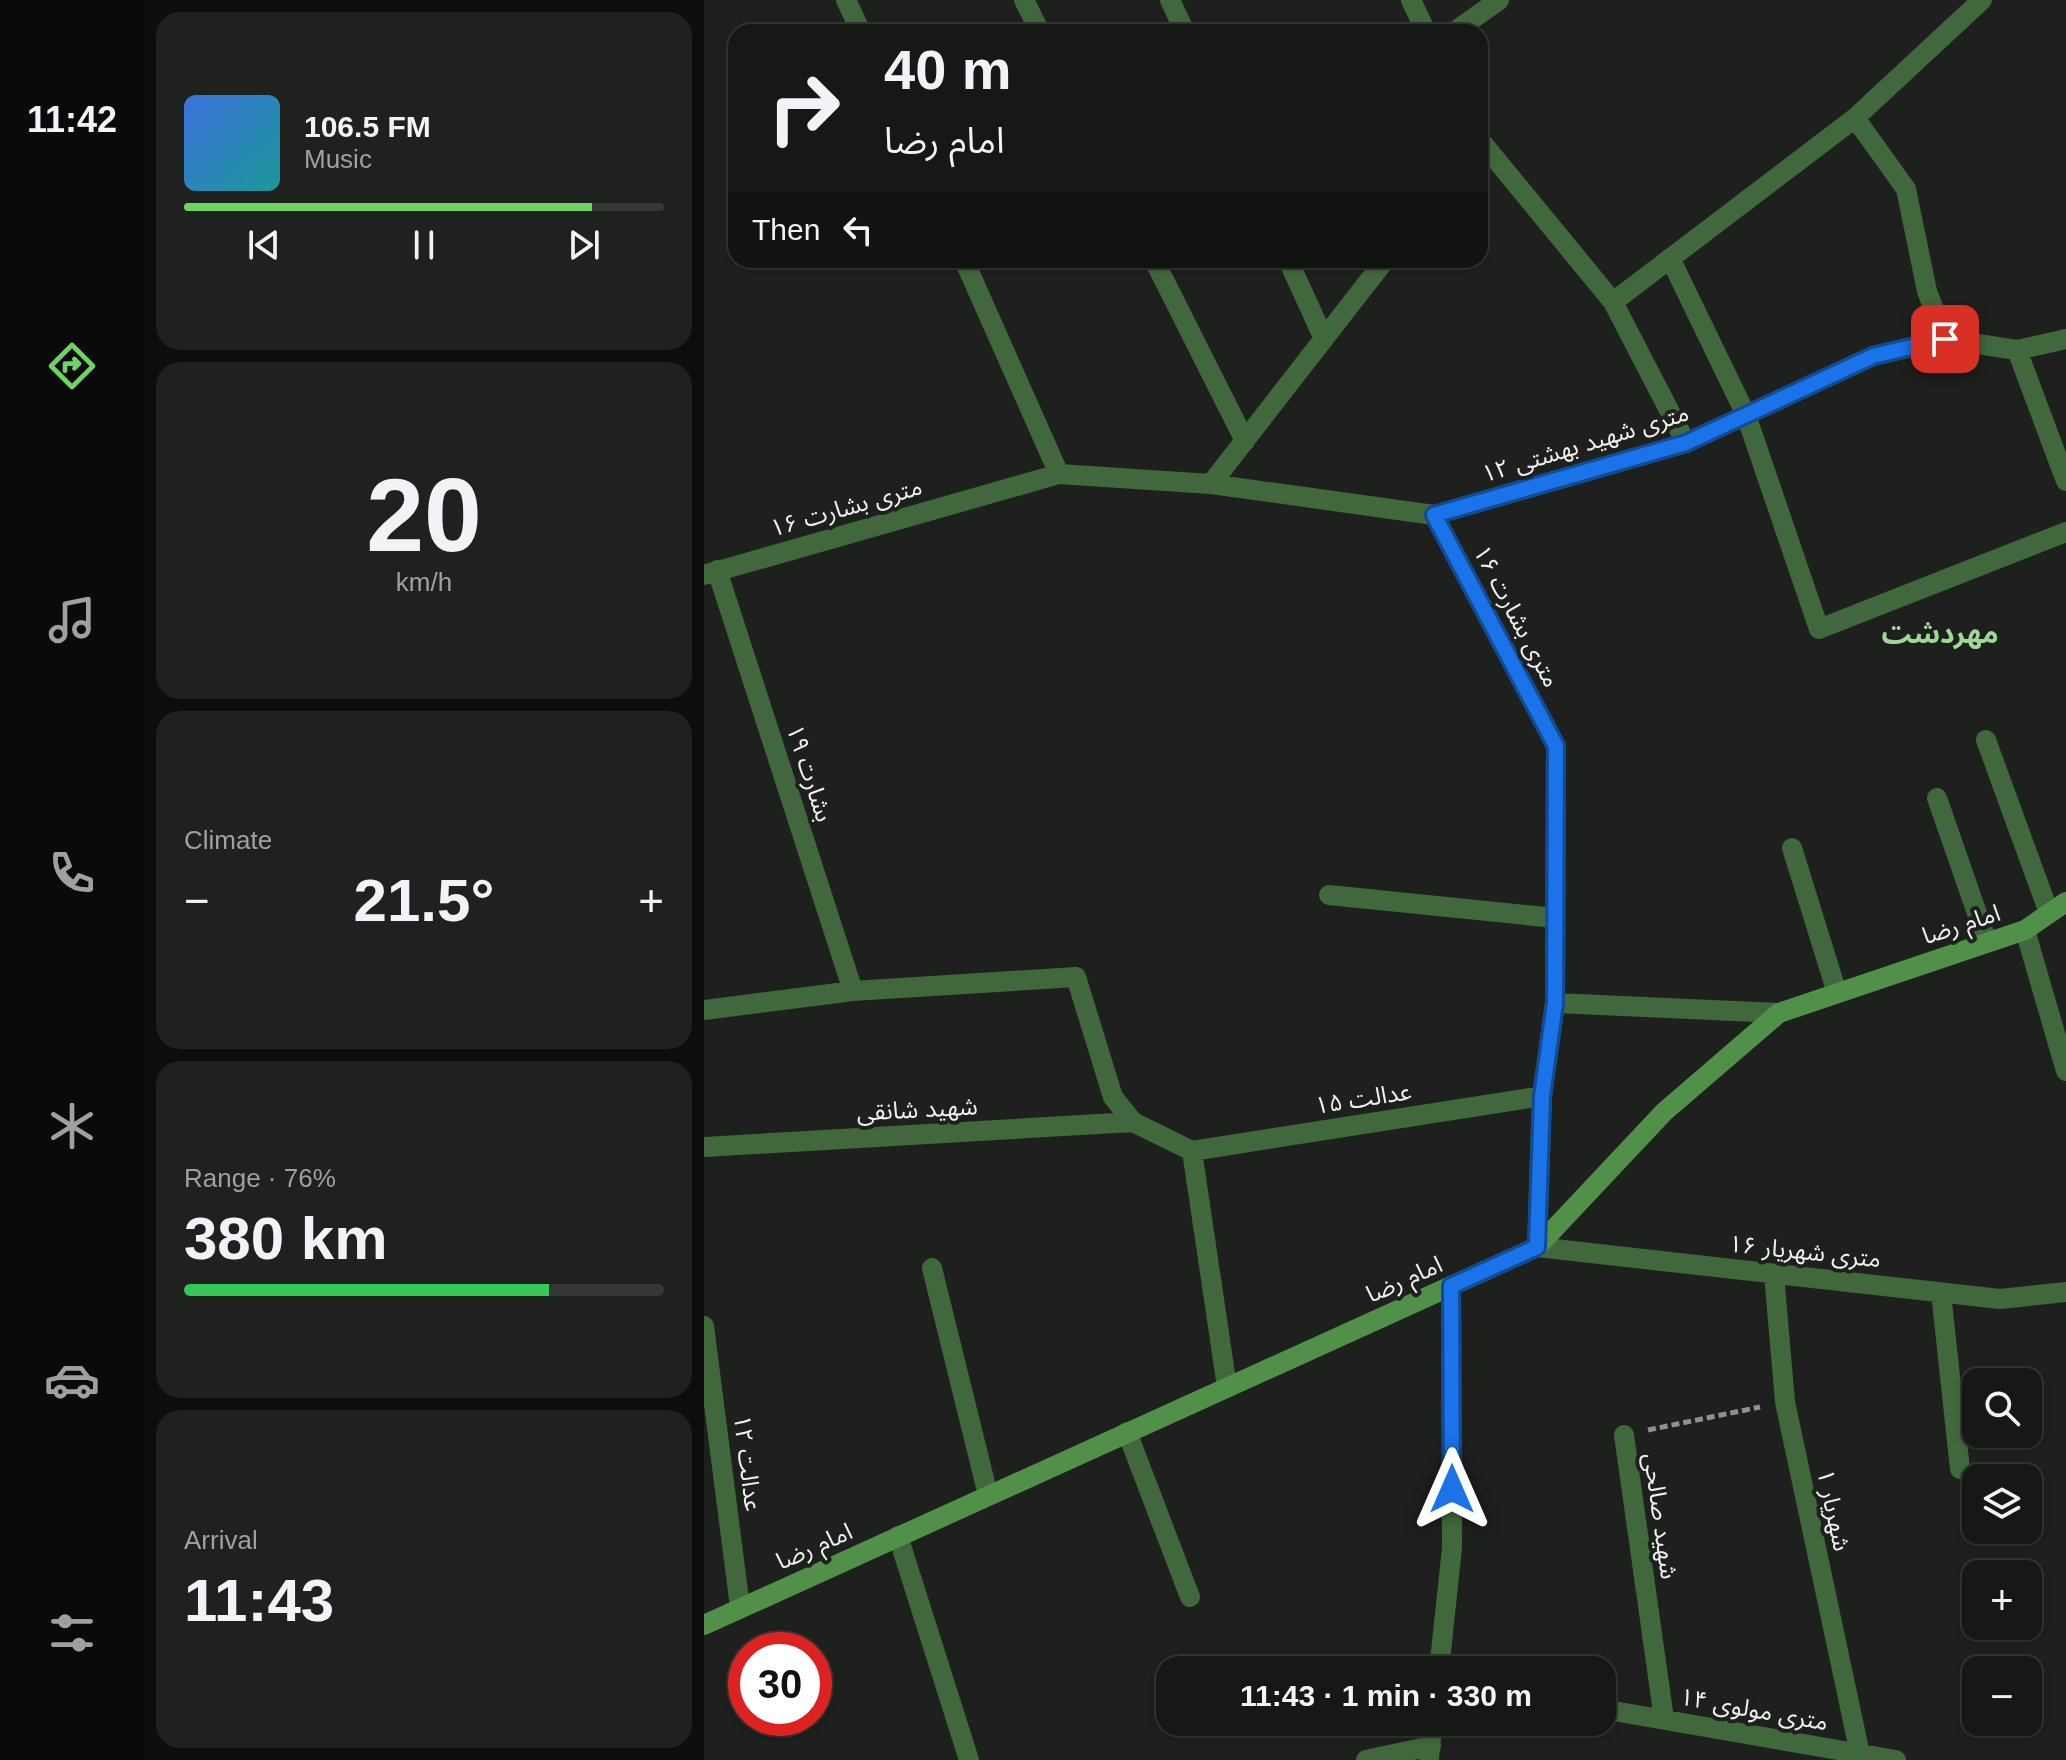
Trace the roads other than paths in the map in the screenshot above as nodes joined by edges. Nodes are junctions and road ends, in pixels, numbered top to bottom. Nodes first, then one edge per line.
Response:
1 (846, 0) edge
2 (1024, 0) edge
3 (1170, 0) edge
4 (1411, 0) edge
5 (1499, 0) edge
6 (1982, 0) edge
7 (857, 24) edge
8 (1036, 24) edge
9 (1181, 24) edge
10 (1422, 24) edge
11 (1465, 24) edge
12 (1855, 118) junction
13 (1488, 150) edge
14 (1670, 258) junction
15 (968, 268) edge
16 (1158, 268) edge
17 (1292, 268) edge
18 (1379, 268) edge
19 (1613, 302) junction
20 (1324, 339) junction
21 (1945, 339) junction
22 (2066, 339) edge
23 (2017, 350) junction
24 (1746, 415) junction
25 (1245, 441) junction
26 (1686, 443) junction
27 (1059, 474) junction
28 (2066, 481) edge
29 (1211, 484) junction
30 (1434, 515) junction
31 (2066, 532) edge
32 (710, 573) edge
33 (1986, 740) dead end
34 (1937, 798) dead end
35 (1792, 848) dead end
36 (1329, 895) dead end
37 (2058, 908) edge
38 (1555, 918) junction
39 (2025, 930) junction
40 (1987, 942) junction
41 (853, 991) junction
42 (1837, 993) junction
43 (1555, 1003) junction
44 (704, 1010) edge
45 (1779, 1013) junction
46 (2066, 1071) edge
47 (1542, 1096) junction
48 (1133, 1122) junction
49 (704, 1147) edge
50 (1192, 1151) junction
51 (1537, 1247) junction
52 (932, 1268) dead end
53 (1774, 1274) junction
54 (1451, 1286) junction
55 (2066, 1292) edge
56 (1941, 1293) junction
57 (704, 1326) edge
58 (1227, 1387) junction
59 (1127, 1432) junction
60 (1624, 1435) road end
61 (1960, 1469) dead end
62 (988, 1495) junction
63 (898, 1536) junction
64 (1190, 1597) dead end
65 (740, 1607) junction
66 (704, 1625) edge
67 (1440, 1656) edge
68 (1616, 1711) edge
69 (1664, 1719) junction
70 (1430, 1753) edge
71 (1860, 1754) junction
72 (969, 1760) edge
73 (1366, 1760) edge
74 (1896, 1760) edge

1 - 7 street
2 - 8 street
3 - 9 street
4 - 10 street
5 - 11 street
6 - 12 street
12 - 14 street
12 - 21 street
13 - 19 street
14 - 19 street
14 - 24 street
15 - 27 street
16 - 25 street
17 - 20 street
18 - 20 street
19 - 26 street
20 - 25 street
21 - 23 street, ۱۲ متری شهید بهشتی
21 - 24 street, ۱۲ متری شهید بهشتی
22 - 23 street, ۱۲ متری شهید بهشتی
23 - 28 street
24 - 26 street, ۱۲ متری شهید بهشتی
24 - 31 street
25 - 29 street
26 - 30 street, ۱۲ متری شهید بهشتی
27 - 29 street, ۱۶ متری بشارت
27 - 32 street, ۱۶ متری بشارت
29 - 30 street, ۱۶ متری بشارت
30 - 38 street, ۱۶ متری بشارت
32 - 41 street, بشارت ۱۹
33 - 37 street
34 - 40 street
35 - 42 street
36 - 38 street
37 - 39 street, امام رضا
38 - 43 street, ۱۶ متری بشارت
39 - 40 street, امام رضا
39 - 46 street
40 - 42 street, امام رضا
41 - 44 street
41 - 48 street
42 - 45 street, امام رضا
43 - 45 street
43 - 47 street, ۱۶ متری بشارت
45 - 51 street, امام رضا
47 - 50 street, عدالت ۱۵
47 - 51 street, ۱۶ متری بشارت
48 - 49 street, شهید شانقی
48 - 50 street
50 - 58 street
51 - 53 street, ۱۶ متری شهریار
51 - 54 street, امام رضا
52 - 62 street
53 - 56 street, ۱۶ متری شهریار
53 - 71 street, شهریار ۱
54 - 58 street, امام رضا
54 - 67 street
55 - 56 street, ۱۶ متری شهریار
56 - 61 street
57 - 65 street, عدالت ۱۲
58 - 59 street, امام رضا
59 - 62 street, امام رضا
59 - 64 street
60 - 69 street, شهید صالحی
62 - 63 street, امام رضا
63 - 65 street, امام رضا
63 - 72 street
65 - 66 street, امام رضا
68 - 69 street, ۱۴ متری مولوی
69 - 71 street, ۱۴ متری مولوی
70 - 73 street
71 - 74 street, ۱۴ متری مولوی

